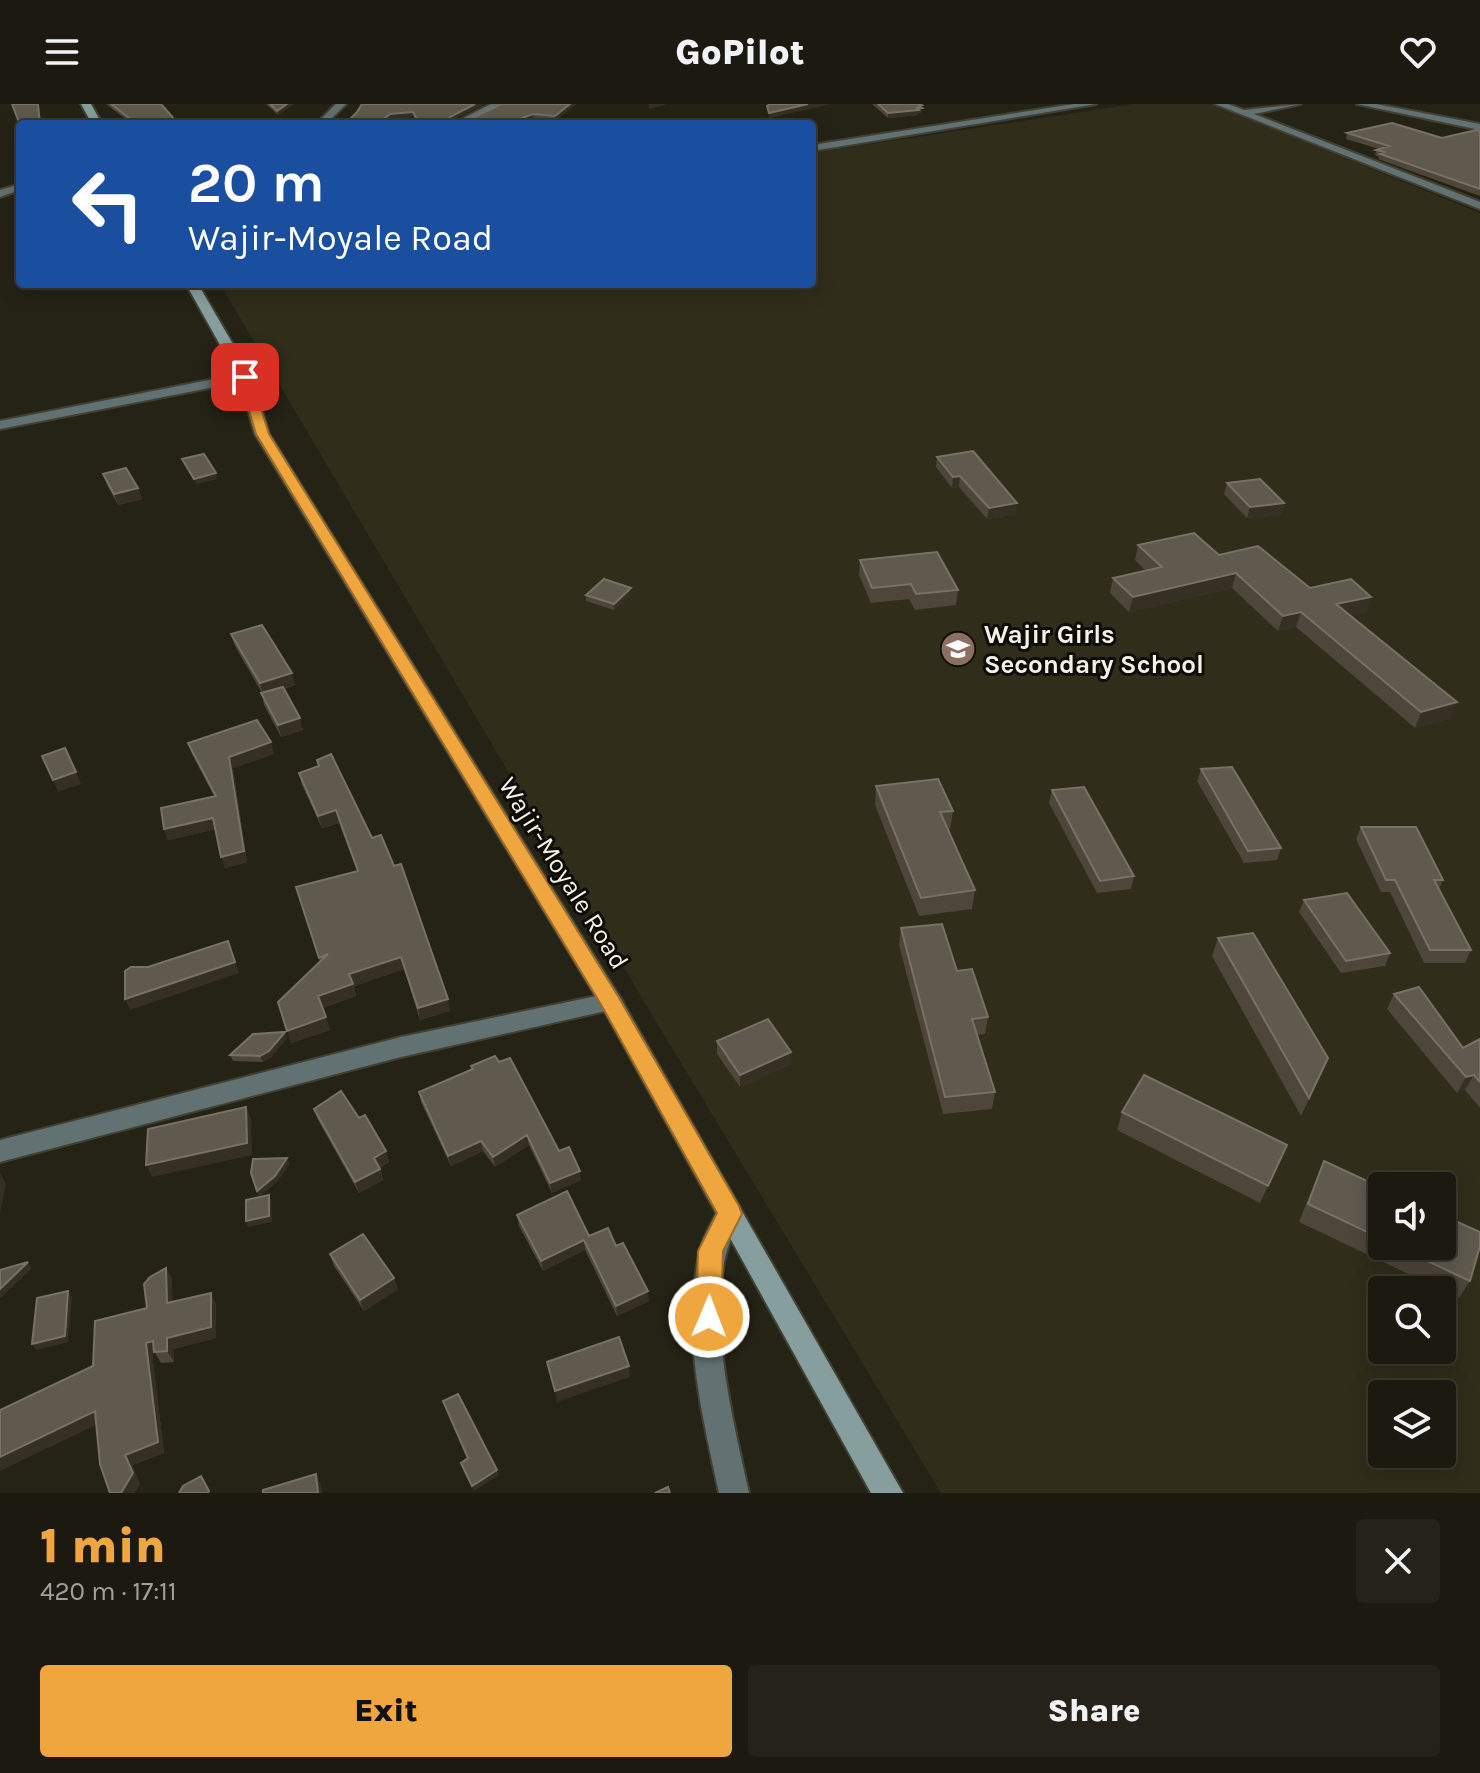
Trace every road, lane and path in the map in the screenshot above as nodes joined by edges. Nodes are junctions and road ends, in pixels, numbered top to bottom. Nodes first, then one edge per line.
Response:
1 (341, 104) edge
2 (498, 104) edge
3 (1091, 104) edge
4 (1220, 104) edge
5 (1296, 104) edge
6 (1362, 104) edge
7 (1244, 113) junction
8 (325, 120) edge
9 (465, 120) edge
10 (1480, 127) edge
11 (816, 147) edge
12 (1480, 206) edge
13 (194, 288) edge
14 (245, 377) junction
15 (0, 425) edge
16 (611, 1002) junction
17 (0, 1151) edge
18 (730, 1214) junction
19 (734, 1493) edge
20 (888, 1493) edge

1 - 8 street
2 - 9 street
3 - 11 street
4 - 7 street
5 - 7 street
6 - 10 street
7 - 12 street
13 - 14 main road, Wajir-Moyale Road
14 - 15 street
14 - 16 main road, Wajir-Moyale Road
16 - 17 street
16 - 18 main road, Wajir-Moyale Road
18 - 19 street
18 - 20 main road, Wajir-Moyale Road

